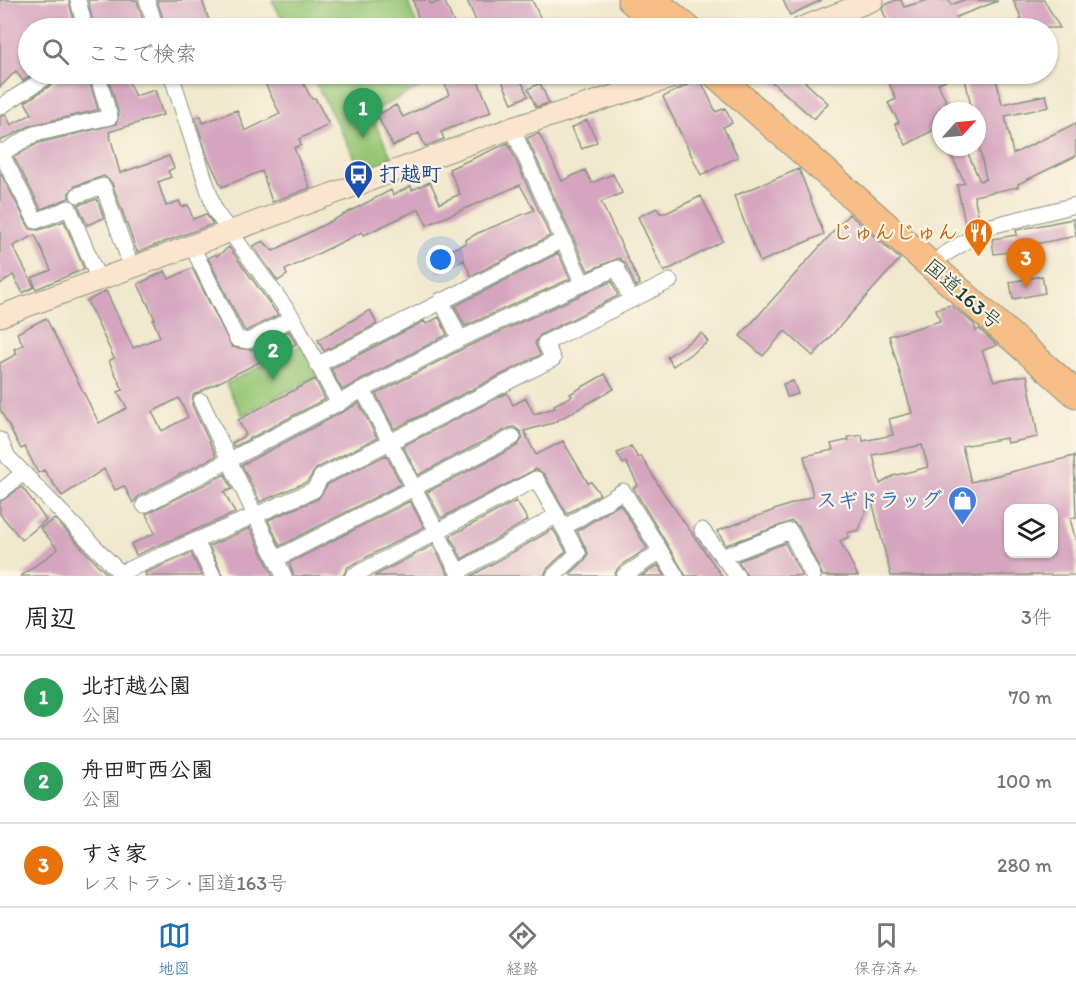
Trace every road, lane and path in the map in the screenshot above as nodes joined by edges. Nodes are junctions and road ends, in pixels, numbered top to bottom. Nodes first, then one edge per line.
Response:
1 (78, 0) edge
2 (147, 0) edge
3 (631, 0) edge
4 (653, 0) edge
5 (873, 0) edge
6 (82, 18) edge
7 (152, 18) edge
8 (652, 18) edge
9 (675, 18) edge
10 (827, 18) edge
11 (33, 84) edge
12 (100, 84) edge
13 (174, 84) edge
14 (651, 84) edge
15 (727, 84) edge
16 (749, 84) edge
17 (3, 100) edge
18 (512, 128) junction
19 (1, 152) edge
20 (78, 195) dead end
21 (1076, 205) edge
22 (230, 233) junction
23 (563, 240) junction
24 (191, 244) junction
25 (942, 256) junction
26 (131, 266) junction
27 (98, 278) junction
28 (670, 281) dead end
29 (583, 284) junction
30 (441, 300) junction
31 (631, 300) junction
32 (0, 316) edge
33 (294, 318) junction
34 (460, 339) junction
35 (317, 365) junction
36 (1076, 376) edge
37 (364, 392) junction
38 (1076, 394) edge
39 (201, 401) dead end
40 (339, 404) junction
41 (513, 437) dead end
42 (0, 440) edge
43 (390, 441) junction
44 (229, 461) junction
45 (23, 473) junction
46 (415, 489) junction
47 (0, 492) edge
48 (144, 505) dead end
49 (255, 517) junction
50 (561, 521) junction
51 (702, 530) dead end
52 (437, 532) junction
53 (196, 541) junction
54 (659, 552) junction
55 (724, 556) junction
56 (276, 559) junction
57 (122, 574) edge
58 (459, 574) edge
59 (558, 575) edge
60 (213, 576) edge
61 (284, 576) edge
62 (353, 576) edge
63 (624, 576) edge
64 (676, 576) edge
65 (737, 576) edge
66 (813, 576) edge

1 - 6 street
2 - 7 street
3 - 8 highway
4 - 9 highway
5 - 10 street
11 - 17 street
12 - 19 street
13 - 22 street
14 - 18 street
15 - 38 highway, 国道163号
16 - 25 highway, 国道163号
18 - 22 street
18 - 23 street
19 - 27 street
20 - 26 street
21 - 25 street
22 - 24 street
22 - 33 street
23 - 29 street
23 - 30 street
24 - 26 street
24 - 33 street
25 - 36 highway, 国道163号
26 - 27 street
27 - 32 street
28 - 31 street
29 - 31 street
29 - 34 street
30 - 34 street
30 - 35 street
31 - 43 street
33 - 35 street
34 - 37 street
35 - 40 street
37 - 40 street
37 - 43 street
39 - 44 street
40 - 44 street
41 - 46 street
42 - 45 street
43 - 46 street
43 - 49 street
44 - 48 street
44 - 49 street
45 - 47 street
45 - 57 street
46 - 52 street
46 - 56 street
49 - 53 street
49 - 56 street
50 - 52 street
50 - 54 street
50 - 58 street
50 - 59 street
51 - 55 street
52 - 58 street
52 - 62 street
53 - 57 street
53 - 60 street
54 - 63 street
54 - 64 street
55 - 65 street
55 - 66 street
56 - 61 street

